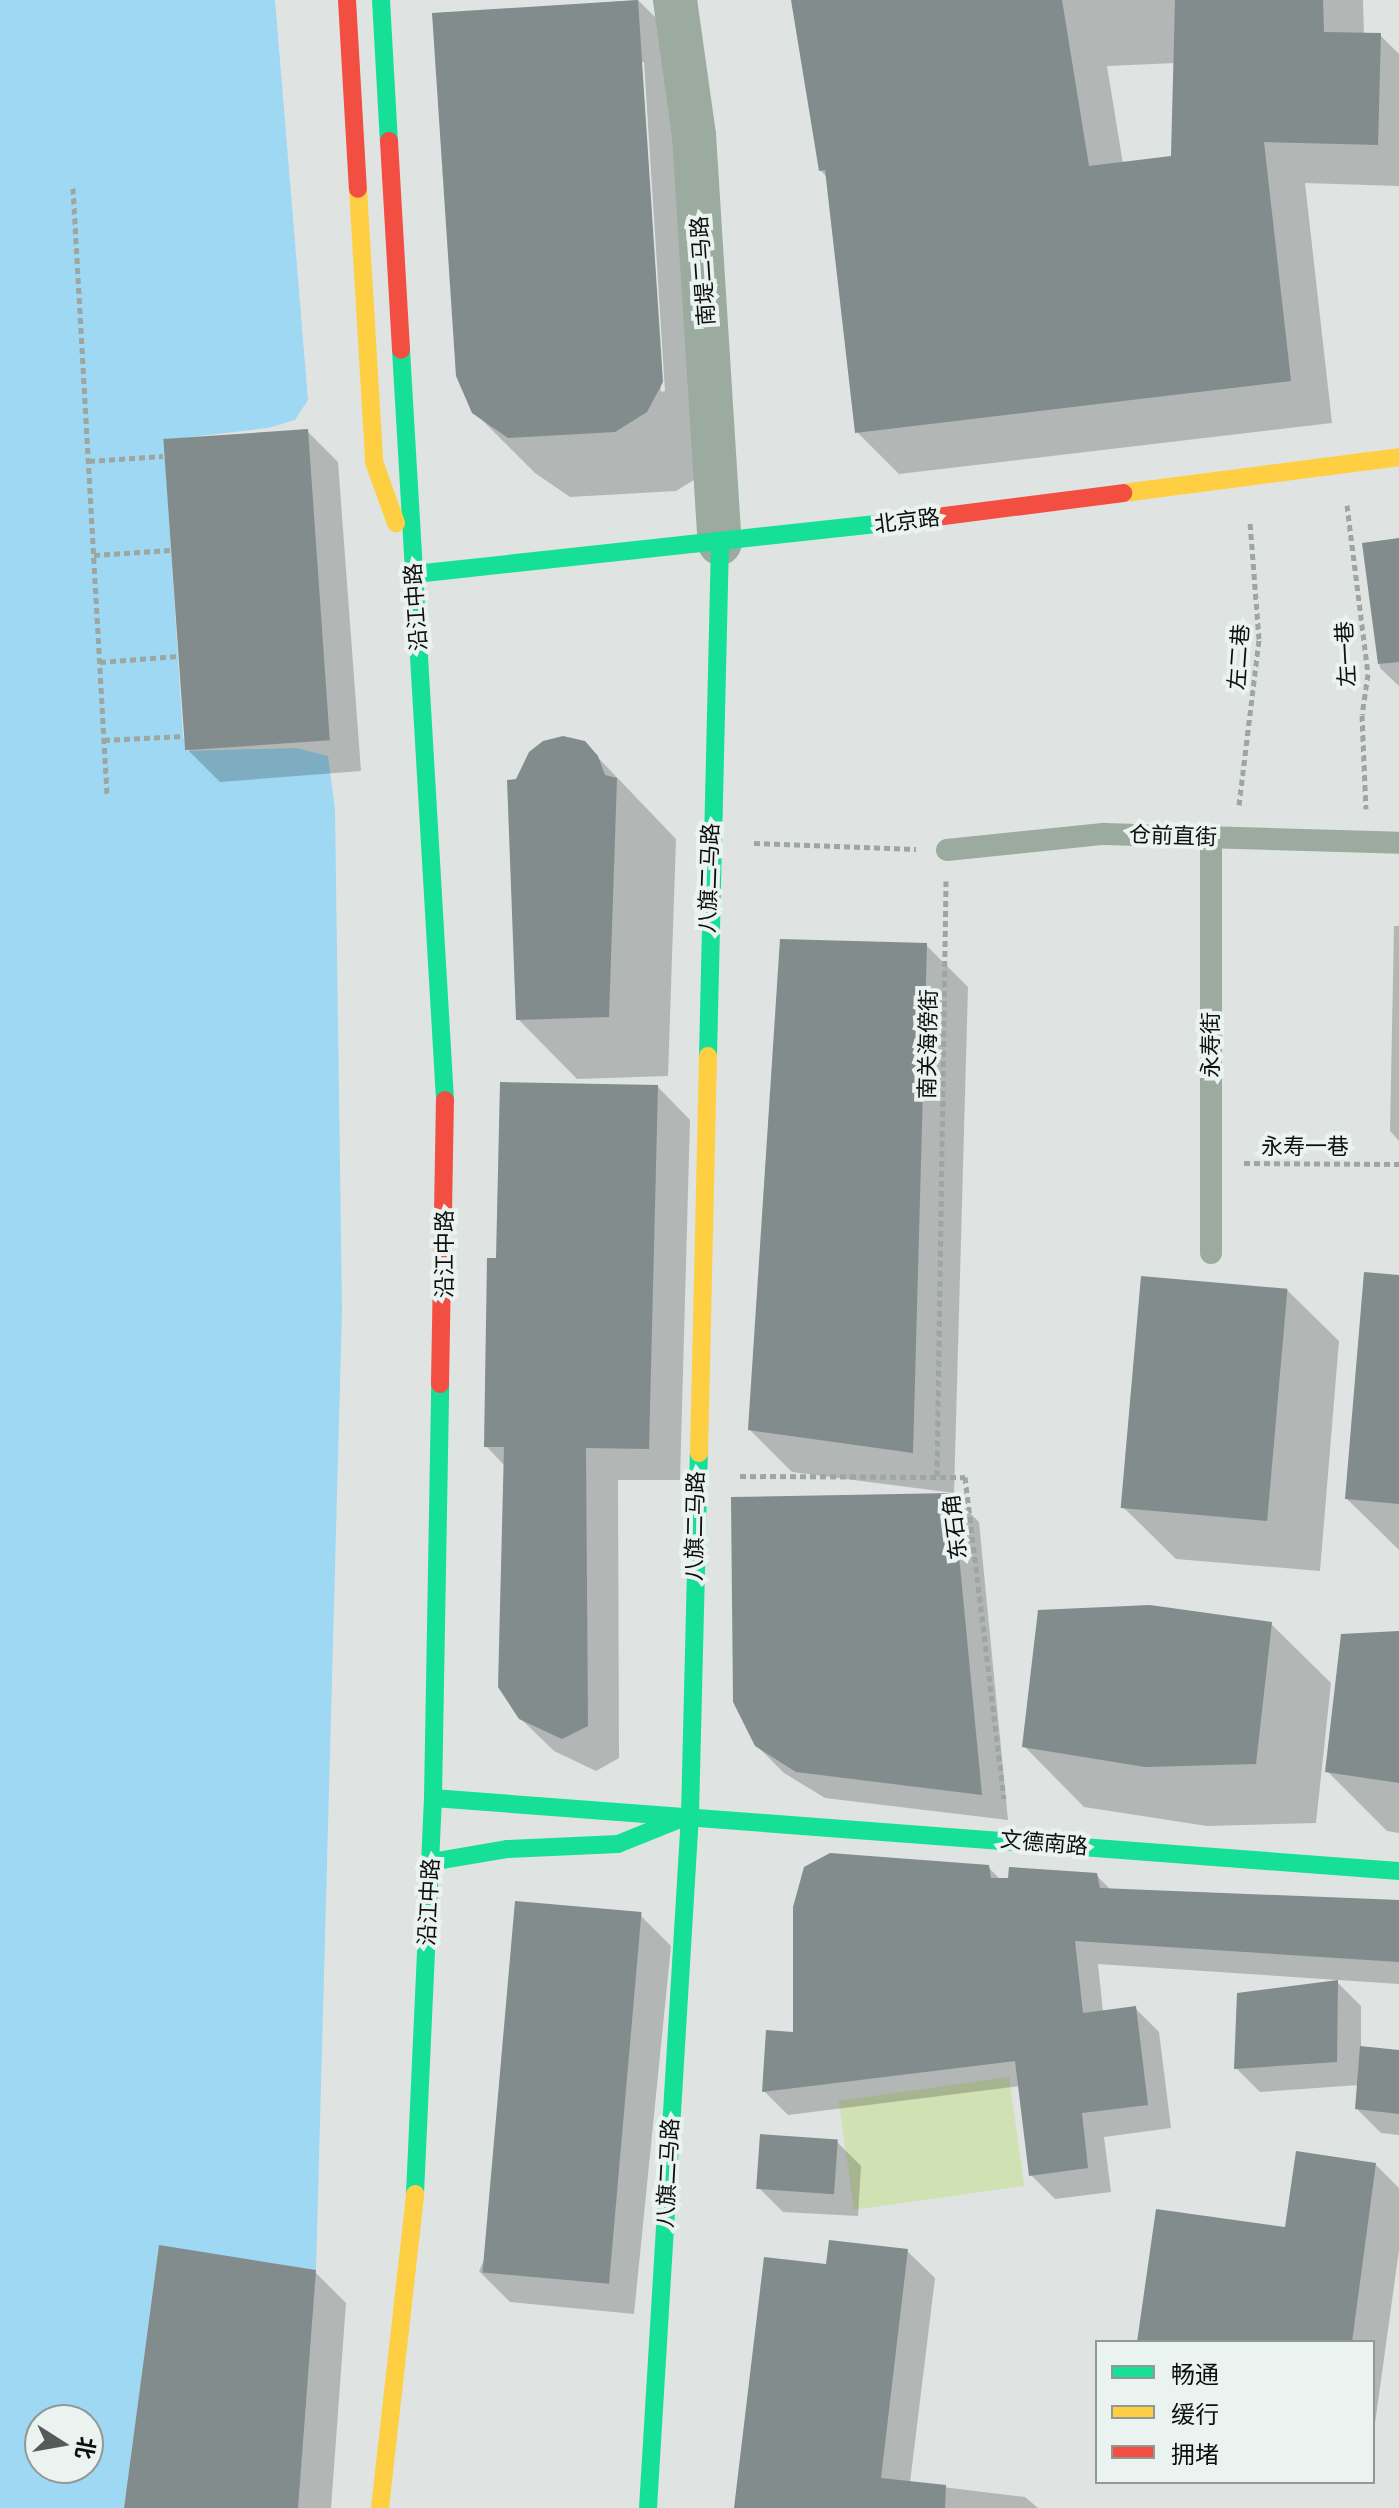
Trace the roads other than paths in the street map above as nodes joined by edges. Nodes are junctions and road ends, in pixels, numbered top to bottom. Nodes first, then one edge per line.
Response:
1 (347, 0) edge
2 (381, 0) edge
3 (675, 0) edge
4 (1399, 457) edge
5 (720, 543) junction
6 (415, 574) junction
7 (1211, 837) junction
8 (1399, 843) edge
9 (947, 850) road end
10 (1211, 1253) dead end
11 (433, 1798) junction
12 (690, 1815) junction
13 (431, 1862) junction
14 (1399, 1871) edge
15 (380, 2508) edge
16 (648, 2508) edge

1 - 6 main road
2 - 6 main road, 沿江中路
3 - 5 street, 南堤二马路
4 - 5 main road, 北京路
5 - 6 main road, 北京路
5 - 12 main road, 八旗二马路
6 - 11 main road, 沿江中路
7 - 8 lane, 仓前直街
7 - 9 lane, 仓前直街
7 - 10 lane, 永寿街
11 - 12 main road, 文德南路
11 - 13 main road, 沿江中路
12 - 13 main road
12 - 14 main road, 文德南路
12 - 16 main road, 八旗二马路
13 - 15 main road, 沿江中路

